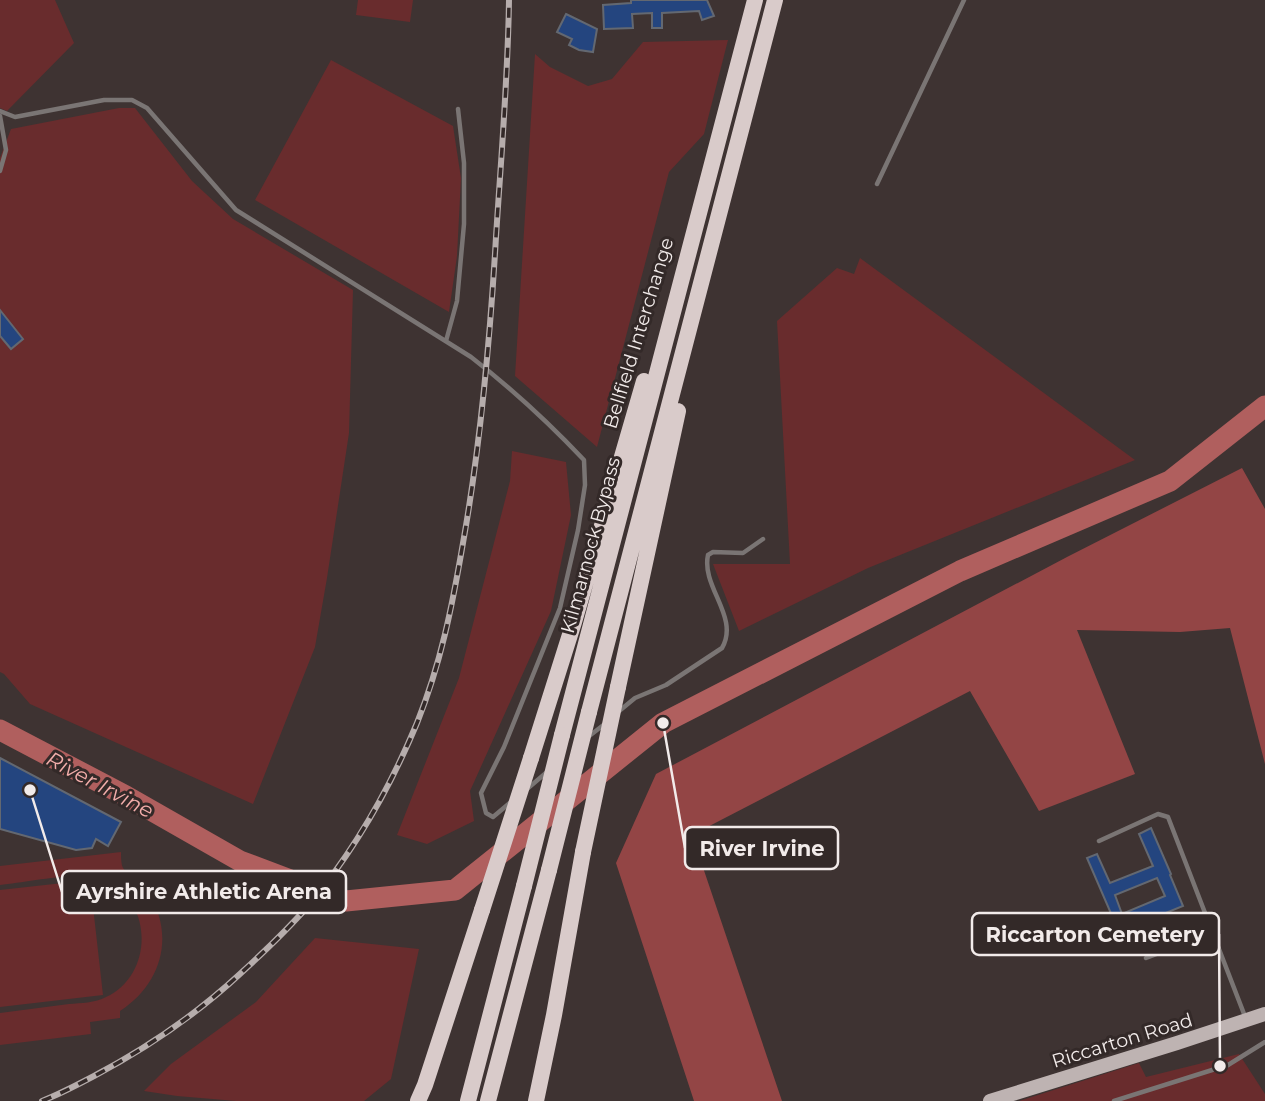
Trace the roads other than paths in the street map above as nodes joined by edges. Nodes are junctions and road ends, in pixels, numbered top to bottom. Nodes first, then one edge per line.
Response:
1 (755, 0) edge
2 (775, 0) edge
3 (964, 0) edge
4 (458, 109) dead end
5 (0, 113) edge
6 (0, 171) edge
7 (709, 179) junction
8 (727, 183) junction
9 (877, 184) dead end
10 (446, 341) junction
11 (763, 539) dead end
12 (574, 749) dead end
13 (564, 758) dead end
14 (1099, 841) dead end
15 (1213, 933) junction
16 (1146, 958) dead end
17 (1265, 1014) edge
18 (1247, 1020) junction
19 (1265, 1042) edge
20 (418, 1101) edge
21 (468, 1101) edge
22 (488, 1101) edge
23 (536, 1101) edge
24 (990, 1101) edge
25 (1114, 1101) edge

1 - 7 highway, Kilmarnock Bypass
2 - 8 highway, Kilmarnock Bypass
3 - 9 lane
4 - 10 lane
5 - 6 lane
5 - 10 lane
7 - 20 highway, Bellfield Interchange, bridge
7 - 21 highway, Kilmarnock Bypass, bridge
8 - 22 highway, Kilmarnock Bypass, bridge
8 - 23 highway, bridge
10 - 13 lane
11 - 12 lane
14 - 15 lane
15 - 16 lane
15 - 18 lane
17 - 18 main road, Riccarton Road
18 - 24 main road, Riccarton Road
19 - 25 lane

